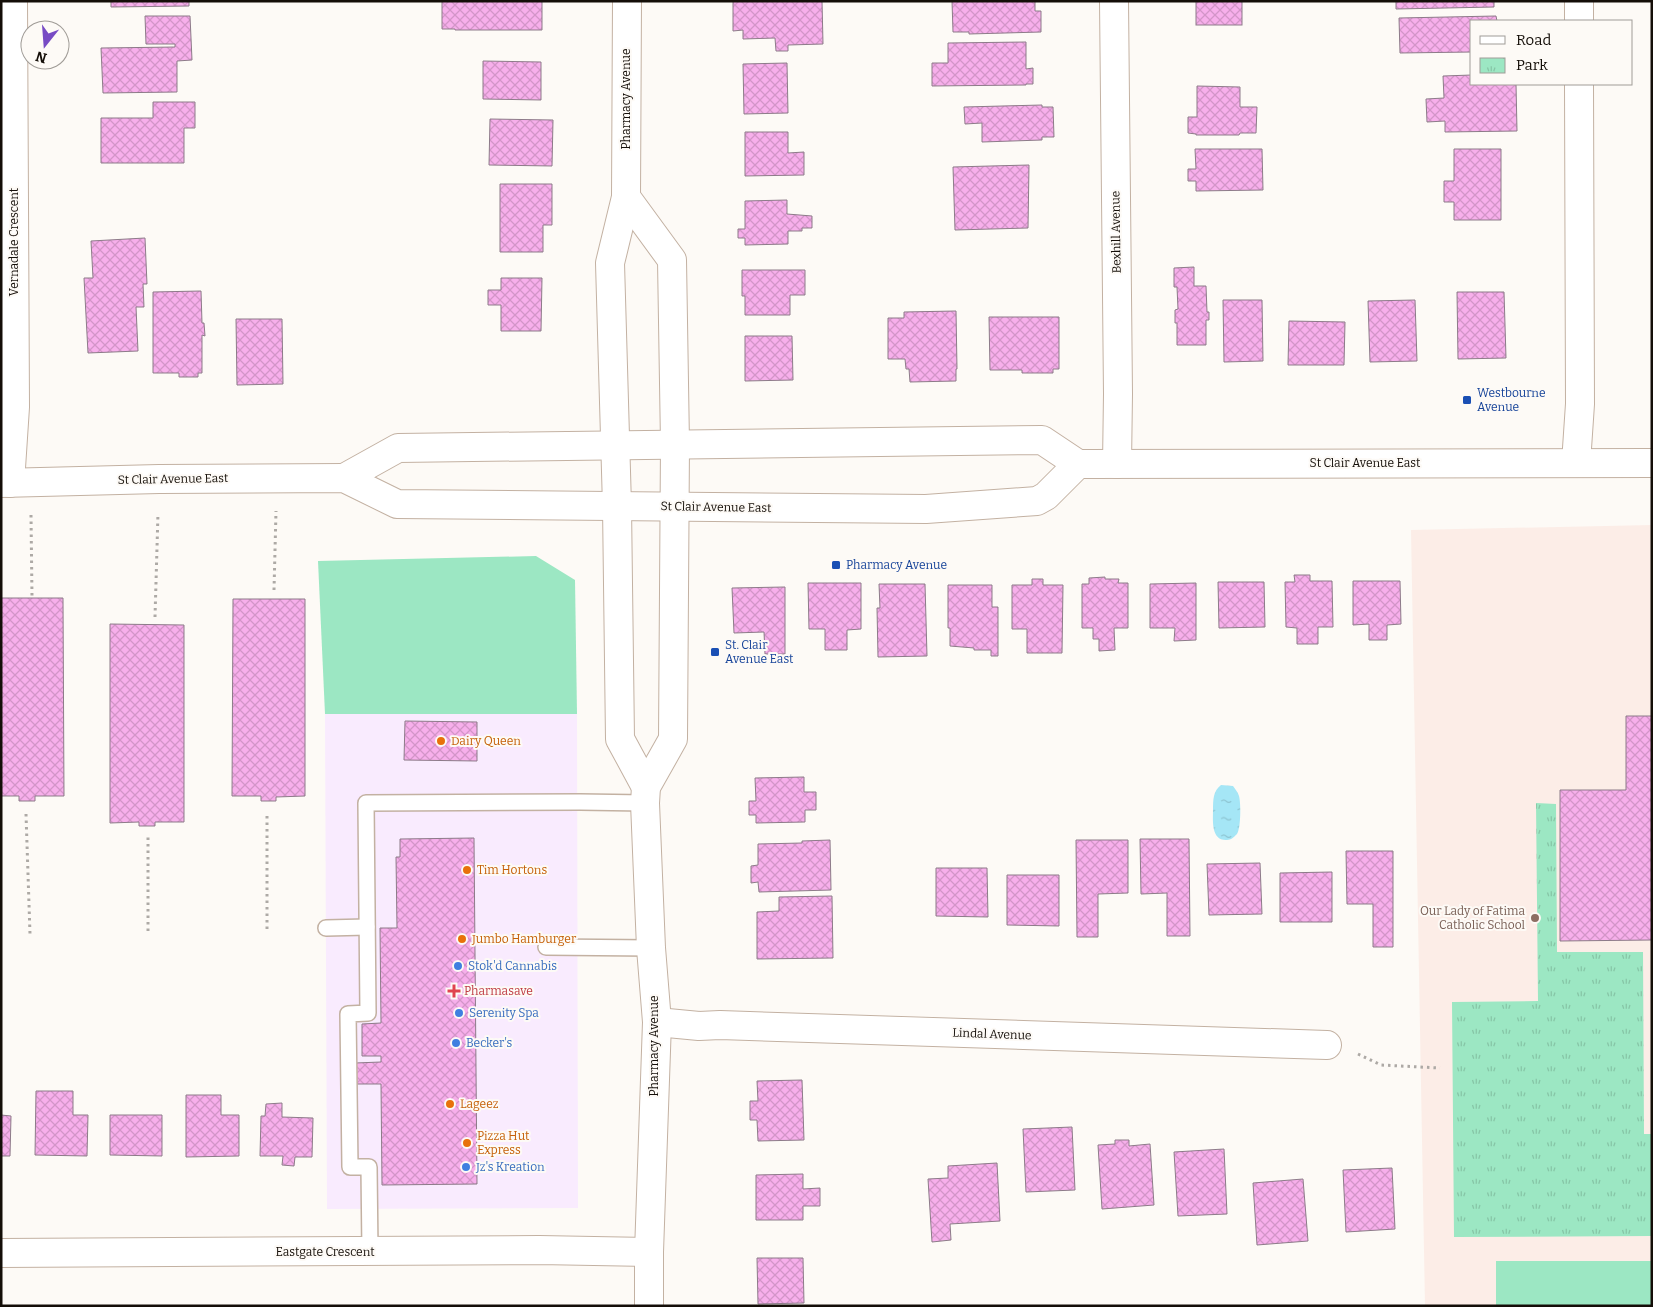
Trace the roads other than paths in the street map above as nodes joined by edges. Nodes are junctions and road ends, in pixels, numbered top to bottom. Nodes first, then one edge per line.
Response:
1 (13, 1) edge
2 (626, 1) edge
3 (1114, 1) edge
4 (1579, 1) edge
5 (1579, 20) edge
6 (1580, 85) edge
7 (626, 197) junction
8 (675, 444) junction
9 (616, 445) junction
10 (1576, 463) junction
11 (1652, 463) edge
12 (1078, 464) junction
13 (1117, 464) junction
14 (344, 478) junction
15 (14, 483) edge
16 (617, 506) junction
17 (675, 506) junction
18 (646, 795) junction
19 (367, 927) junction
20 (326, 928) dead end
21 (546, 947) dead end
22 (651, 948) junction
23 (657, 1022) junction
24 (1327, 1045) road end
25 (1, 1252) edge
26 (370, 1252) junction
27 (649, 1252) junction
28 (649, 1306) edge

1 - 15 street, Vernadale Crescent
2 - 7 street, Pharmacy Avenue
3 - 13 street, Bexhill Avenue
4 - 5 street
6 - 10 street
7 - 8 street
7 - 9 street, Pharmacy Avenue
8 - 9 street, St Clair Avenue East
8 - 12 street, St Clair Avenue East
8 - 17 street
9 - 14 street, St Clair Avenue East
9 - 16 street, Pharmacy Avenue
10 - 11 street, St Clair Avenue East
10 - 13 street, St Clair Avenue East
12 - 13 street, St Clair Avenue East
12 - 17 street, St Clair Avenue East
14 - 15 street, St Clair Avenue East
14 - 16 street, St Clair Avenue East
16 - 17 street, St Clair Avenue East
16 - 18 street, Pharmacy Avenue
17 - 18 street
18 - 19 lane
18 - 22 street, Pharmacy Avenue
19 - 20 lane
19 - 26 lane
21 - 22 lane
22 - 23 street, Pharmacy Avenue
23 - 24 street, Lindal Avenue
23 - 27 street, Pharmacy Avenue
25 - 26 street, Eastgate Crescent
26 - 27 street, Eastgate Crescent
27 - 28 street, Pharmacy Avenue

